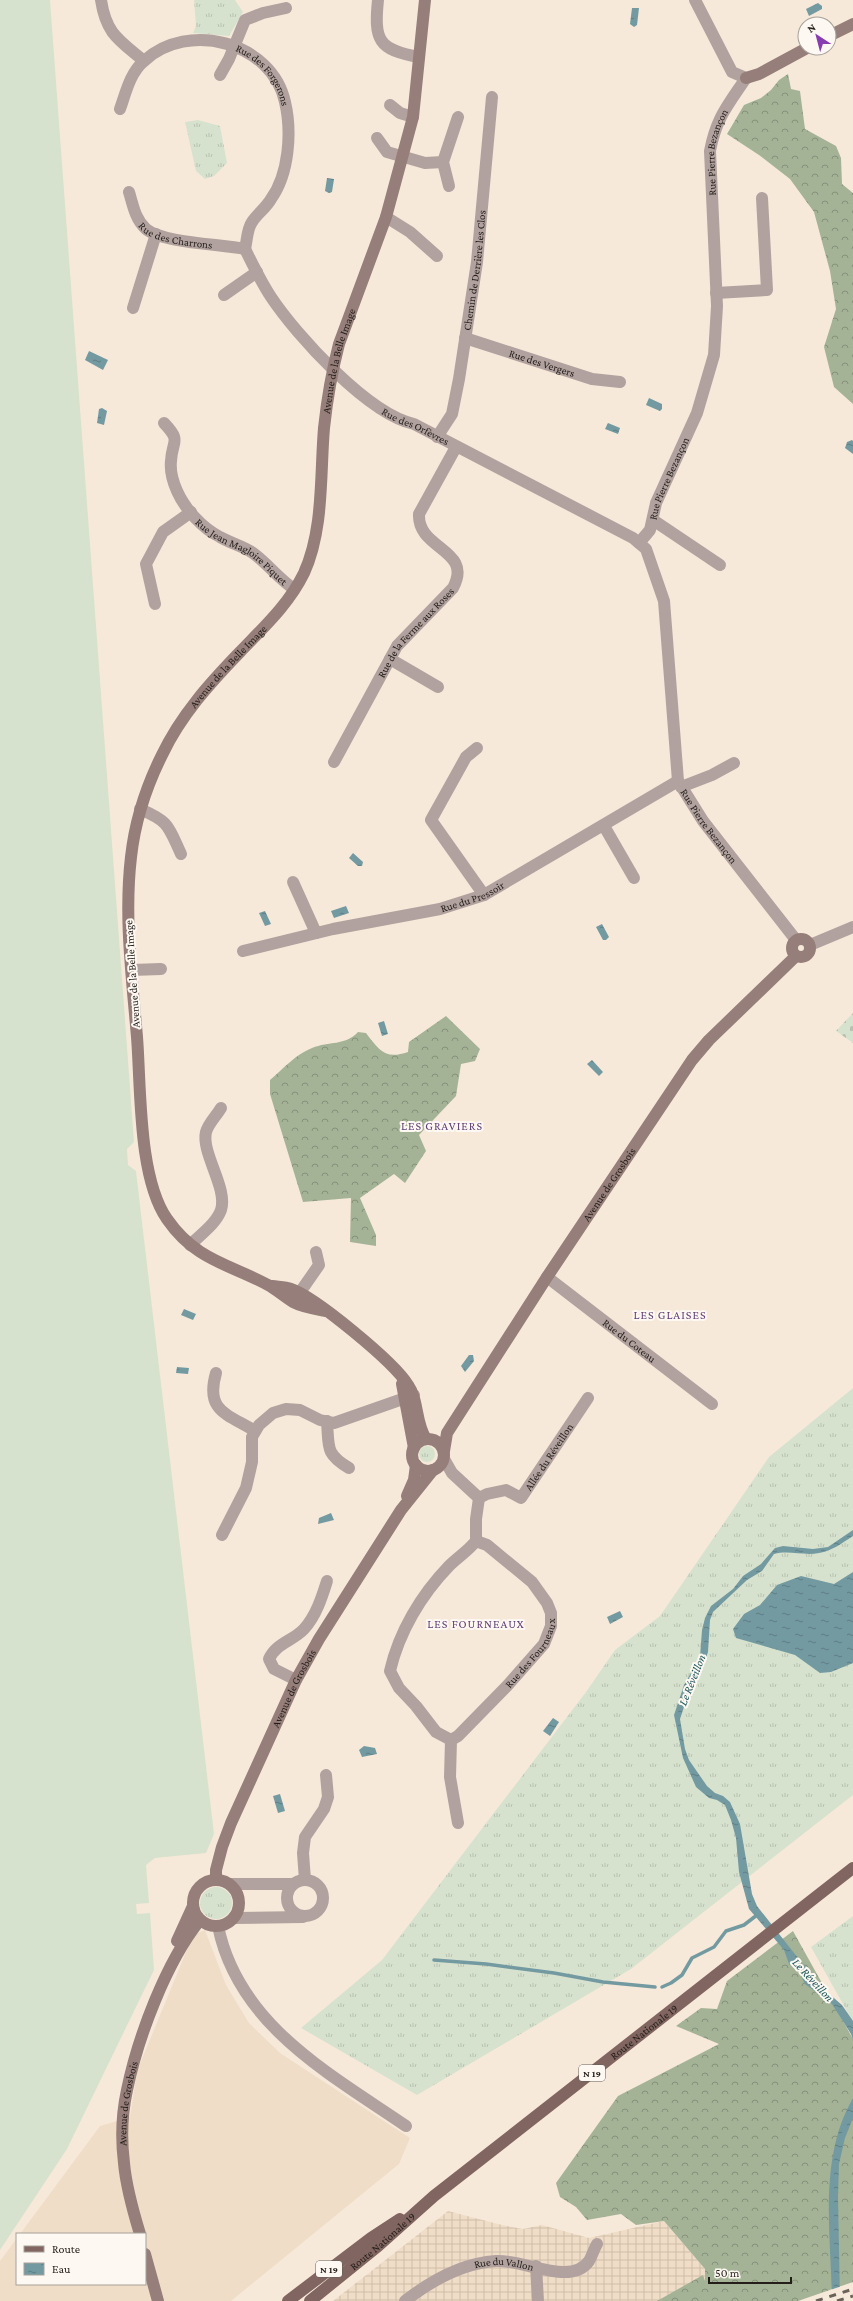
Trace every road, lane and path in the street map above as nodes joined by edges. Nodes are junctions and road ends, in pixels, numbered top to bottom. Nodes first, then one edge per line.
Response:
1 (102, 0) edge
2 (378, 0) edge
3 (425, 0) edge
4 (695, 0) edge
5 (286, 8) dead end
6 (853, 24) edge
7 (837, 32) edge
8 (233, 46) junction
9 (797, 53) edge
10 (419, 58) junction
11 (144, 61) junction
12 (220, 75) dead end
13 (746, 78) junction
14 (492, 97) dead end
15 (390, 106) dead end
16 (120, 109) dead end
17 (413, 117) junction
18 (458, 117) dead end
19 (377, 138) dead end
20 (402, 156) junction
21 (443, 162) junction
22 (449, 186) dead end
23 (129, 192) dead end
24 (762, 198) dead end
25 (386, 217) junction
26 (156, 234) junction
27 (245, 249) junction
28 (437, 256) dead end
29 (257, 272) junction
30 (716, 293) junction
31 (224, 295) dead end
32 (133, 308) dead end
33 (465, 338) junction
34 (334, 368) junction
35 (620, 382) dead end
36 (164, 423) dead end
37 (437, 437) junction
38 (456, 447) junction
39 (191, 512) junction
40 (653, 520) junction
41 (639, 543) junction
42 (720, 565) dead end
43 (294, 589) junction
44 (155, 604) dead end
45 (390, 659) junction
46 (438, 687) dead end
47 (477, 748) dead end
48 (334, 762) dead end
49 (734, 763) dead end
50 (679, 784) junction
51 (140, 810) junction
52 (604, 826) junction
53 (181, 854) dead end
54 (634, 878) dead end
55 (293, 882) dead end
56 (484, 895) junction
57 (853, 928) edge
58 (316, 933) junction
59 (796, 940) junction
60 (810, 945) junction
61 (243, 951) dead end
62 (796, 956) junction
63 (161, 969) dead end
64 (132, 970) junction
65 (221, 1108) dead end
66 (190, 1245) junction
67 (316, 1252) dead end
68 (547, 1278) junction
69 (298, 1299) junction
70 (216, 1373) dead end
71 (410, 1397) junction
72 (588, 1398) dead end
73 (712, 1404) dead end
74 (327, 1421) junction
75 (255, 1431) junction
76 (447, 1433) junction
77 (429, 1439) junction
78 (414, 1448) junction
79 (440, 1462) junction
80 (416, 1465) junction
81 (349, 1468) dead end
82 (479, 1498) junction
83 (401, 1510) junction
84 (222, 1535) dead end
85 (476, 1541) junction
86 (328, 1581) dead end
87 (296, 1680) junction
88 (451, 1740) junction
89 (326, 1775) dead end
90 (458, 1822) dead end
91 (853, 1868) edge
92 (216, 1880) junction
93 (305, 1880) junction
94 (230, 1884) junction
95 (293, 1884) junction
96 (193, 1906) junction
97 (307, 1917) junction
98 (234, 1918) junction
99 (200, 1920) junction
100 (218, 1926) junction
101 (166, 1978) junction
102 (406, 2126) dead end
103 (434, 2196) junction
104 (140, 2233) edge
105 (596, 2244) dead end
106 (146, 2257) edge
107 (536, 2266) junction
108 (153, 2280) junction
109 (158, 2301) edge
110 (163, 2301) edge
111 (288, 2301) edge
112 (310, 2301) edge
113 (405, 2301) edge
114 (538, 2301) edge

1 - 11 street
2 - 10 street
3 - 10 street, Avenue de la Belle Image
4 - 13 street
5 - 8 street
6 - 7 street
8 - 11 street, Rue des Forgerons
8 - 12 street
8 - 27 street, Rue des Forgerons
9 - 13 street
10 - 17 street, Avenue de la Belle Image
11 - 16 street, Rue des Forgerons
13 - 30 street, Rue Pierre Bezançon
14 - 33 street, Chemin de Derrière les Clos
15 - 17 street
17 - 20 street, Avenue de la Belle Image
18 - 21 street
19 - 20 street
20 - 21 street
20 - 25 street, Avenue de la Belle Image
21 - 22 street
23 - 26 street, Rue des Charrons
24 - 30 street
25 - 28 street
25 - 34 street, Avenue de la Belle Image
26 - 27 street, Rue des Charrons
26 - 32 street
27 - 29 street, Rue des Orfèvres
29 - 31 street
29 - 34 street, Rue des Orfèvres
30 - 40 street, Rue Pierre Bezançon
33 - 35 street, Rue des Vergers
33 - 37 street, Chemin de Derrière les Clos
34 - 37 street, Rue des Orfèvres
34 - 43 street, Avenue de la Belle Image
36 - 39 street, Rue Jean Magloire Piquet
37 - 38 street, Rue des Orfèvres
38 - 41 street, Rue des Orfèvres
38 - 45 street, Rue de la Ferme aux Roses
39 - 43 street, Rue Jean Magloire Piquet
39 - 44 street, Rue Jean Magloire Piquet
40 - 41 street, Rue Pierre Bezançon
40 - 42 street
41 - 50 street, Rue Pierre Bezançon
43 - 51 street, Avenue de la Belle Image
45 - 46 street
45 - 48 street, Rue de la Ferme aux Roses
47 - 56 street
49 - 50 street, Rue du Pressoir
50 - 52 street, Rue du Pressoir
50 - 59 street, Rue Pierre Bezançon
51 - 53 street
51 - 64 street, Avenue de la Belle Image
52 - 54 street
52 - 56 street, Rue du Pressoir
55 - 58 street
56 - 58 street, Rue du Pressoir
57 - 60 street
58 - 61 street, Rue du Pressoir
59 - 60 street
59 - 62 street
60 - 62 street
62 - 68 street, Avenue de Grosbois
63 - 64 street
64 - 66 street, Avenue de la Belle Image
65 - 66 street
66 - 69 street, Avenue de la Belle Image
67 - 69 street
68 - 73 street, Rue du Coteau
68 - 76 street, Avenue de Grosbois
69 - 71 street, Avenue de la Belle Image
70 - 75 street
71 - 74 street
71 - 77 street, Avenue de la Belle Image
71 - 78 street, Avenue de la Belle Image
72 - 82 street, Allée du Réveillon
74 - 75 street
74 - 81 street
75 - 84 street
76 - 77 street
76 - 79 street, Avenue de Grosbois
77 - 78 street
77 - 79 street
78 - 80 street
79 - 80 street
79 - 82 street
79 - 83 street, Avenue de Grosbois
80 - 83 street, Avenue de Grosbois
82 - 85 street
83 - 87 street, Avenue de Grosbois
85 - 88 street
85 - 88 street, Rue des Fourneaux
86 - 87 street
87 - 92 street, Avenue de Grosbois
88 - 90 street
89 - 93 street
91 - 103 main road, Route Nationale 19 / N 19
92 - 94 street
92 - 96 street
93 - 95 street
93 - 97 street
94 - 95 street
94 - 98 street
95 - 97 street
96 - 99 street
96 - 101 street, Avenue de Grosbois
97 - 98 street
98 - 100 street
99 - 100 street
99 - 101 street, Avenue de Grosbois
100 - 102 street
101 - 104 street, Avenue de Grosbois
103 - 111 main road, Route Nationale 19 / N 19
103 - 112 main road, Route Nationale 19 / N 19
105 - 107 street, Rue du Vallon
106 - 108 street
107 - 113 street, Rue du Vallon
107 - 114 street
108 - 109 street
108 - 110 street

